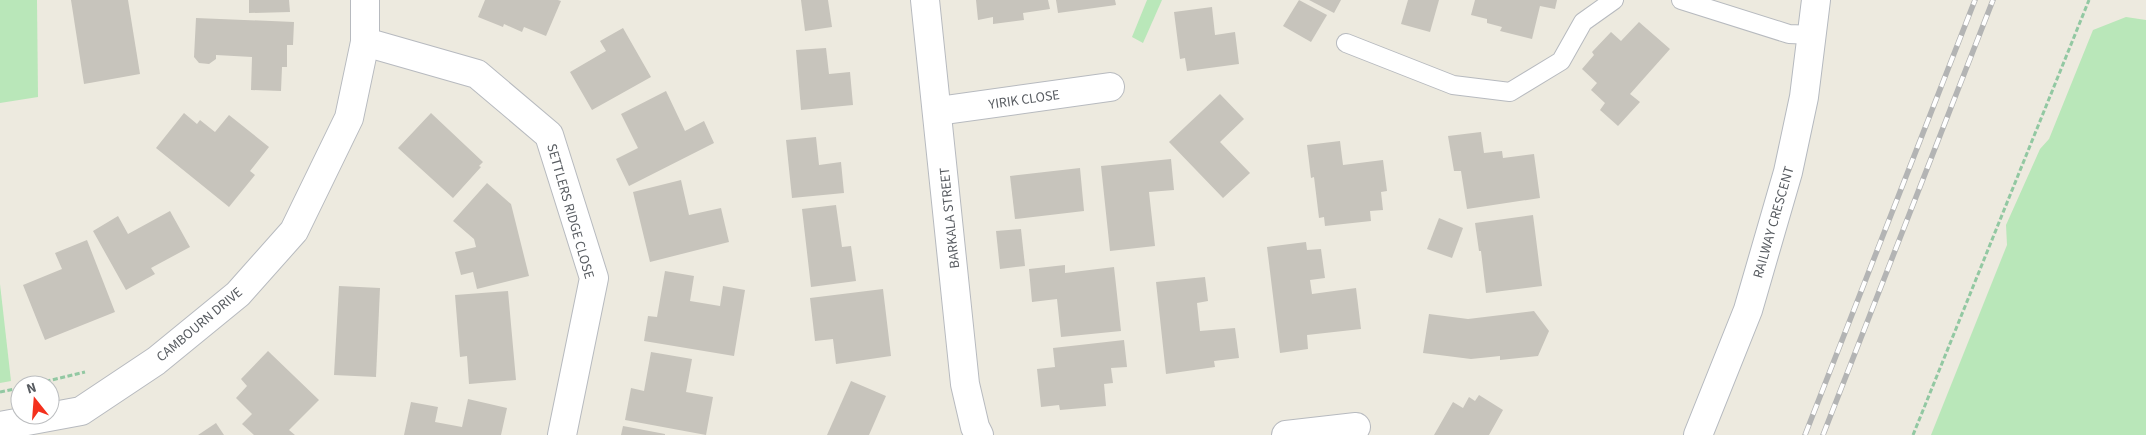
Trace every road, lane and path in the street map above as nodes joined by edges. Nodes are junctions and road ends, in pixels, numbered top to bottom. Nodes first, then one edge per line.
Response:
1 (365, 0) edge
2 (926, 0) edge
3 (1614, 0) edge
4 (1680, 0) edge
5 (1816, 0) edge
6 (2089, 0) edge
7 (1813, 36) junction
8 (365, 42) junction
9 (1346, 43) dead end
10 (1110, 87) dead end
11 (938, 111) junction
12 (93, 366) dead end
13 (60, 378) edge
14 (1356, 427) dead end
15 (11, 428) edge
16 (562, 435) edge
17 (979, 435) edge
18 (1286, 435) edge
19 (1698, 435) edge
20 (1912, 435) edge

1 - 8 street, CAMBOURN DRIVE
2 - 11 street, BARKALA STREET
3 - 9 lane
4 - 7 lane
5 - 7 street, RAILWAY CRESCENT
6 - 20 path
7 - 19 street, RAILWAY CRESCENT
8 - 15 street, CAMBOURN DRIVE
8 - 16 street, SETTLERS RIDGE CLOSE
10 - 11 street, YIRIK CLOSE
11 - 17 street, BARKALA STREET
12 - 13 path
14 - 18 street

